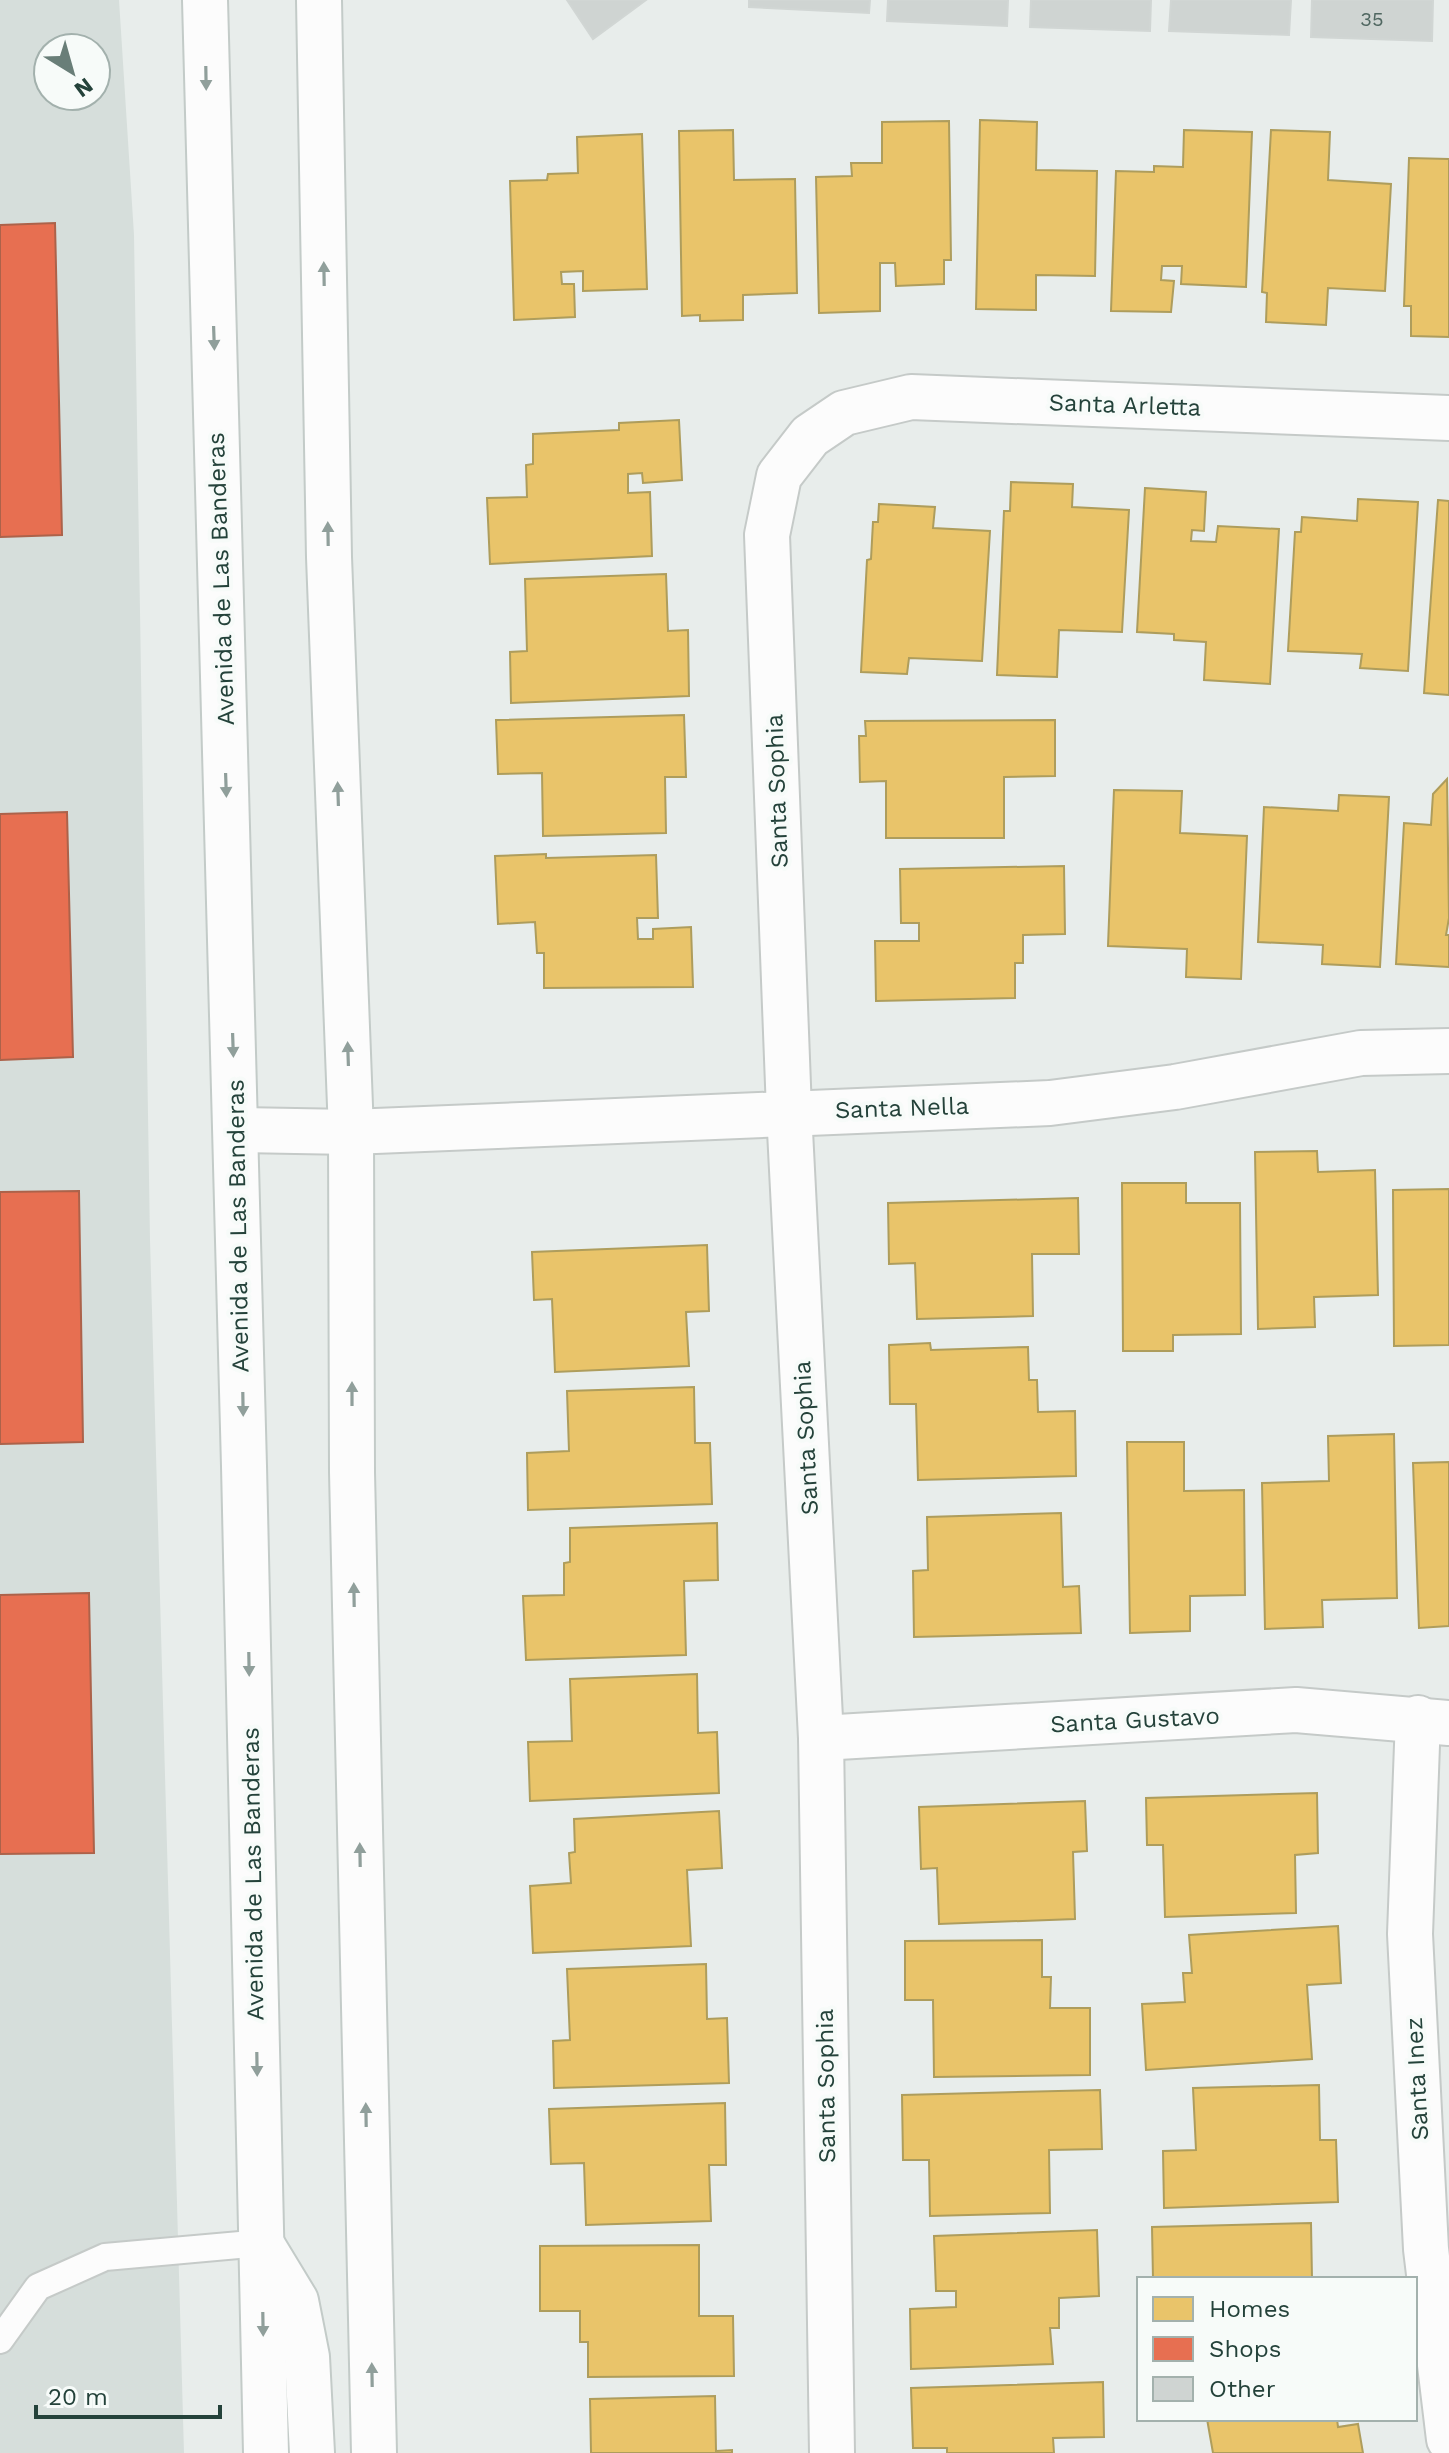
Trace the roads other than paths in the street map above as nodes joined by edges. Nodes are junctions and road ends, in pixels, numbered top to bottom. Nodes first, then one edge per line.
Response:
1 (205, 0) edge
2 (319, 0) edge
3 (1449, 418) edge
4 (810, 436) joint
5 (1449, 1051) edge
6 (789, 1111) junction
7 (236, 1130) junction
8 (351, 1132) junction
9 (1433, 1721) edge
10 (821, 1738) junction
11 (261, 2243) junction
12 (0, 2340) edge
13 (1449, 2439) edge
14 (266, 2453) edge
15 (312, 2453) edge
16 (374, 2453) edge
17 (832, 2453) edge

1 -> 7 street, Avenida de Las Banderas
8 -> 2 street
3 - 4 street, Santa Arletta
4 - 6 street, Santa Sophia
5 - 6 street, Santa Nella
6 - 8 street, Santa Nella
6 - 10 street, Santa Sophia
7 - 8 street, Santa Nella
7 -> 11 street, Avenida de Las Banderas
16 -> 8 street
9 - 10 street, Santa Gustavo
9 - 13 street, Santa Inez
10 - 17 street, Santa Sophia
11 - 12 lane
11 -> 14 street, Avenida de Las Banderas
11 - 15 street

